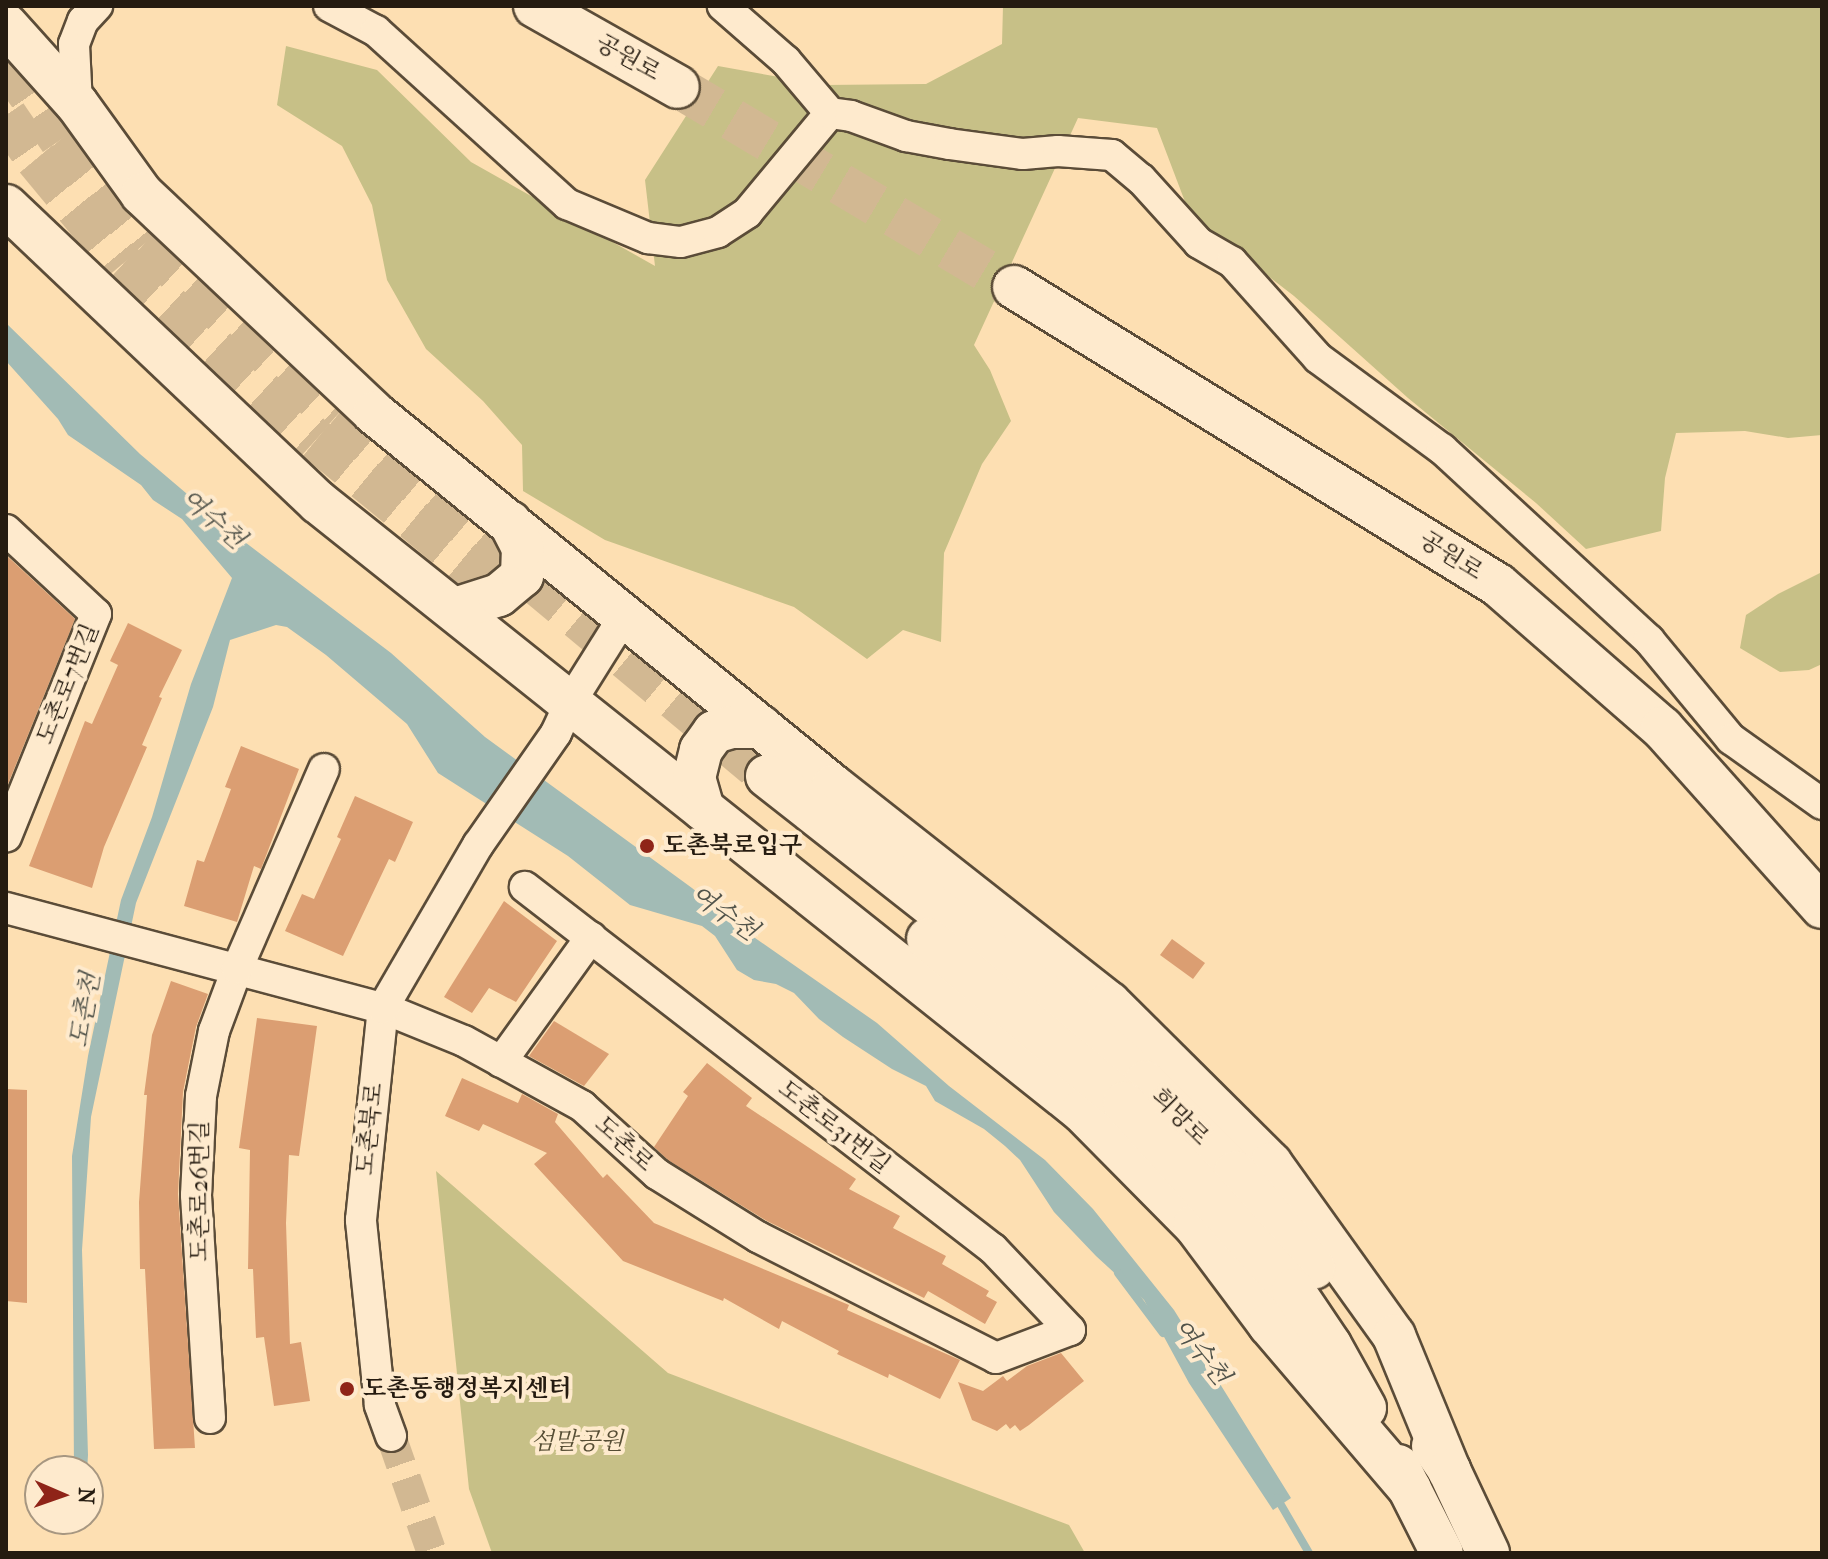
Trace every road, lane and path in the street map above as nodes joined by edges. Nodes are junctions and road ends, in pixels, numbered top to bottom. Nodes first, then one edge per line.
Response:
1 (20, 6) edge
2 (97, 6) edge
3 (329, 6) edge
4 (535, 6) edge
5 (723, 6) edge
6 (6, 25) edge
7 (24, 64) edge
8 (678, 87) tunnel mouth
9 (77, 104) junction
10 (830, 113) junction
11 (6, 206) edge
12 (1014, 287) tunnel mouth
13 (510, 522) junction
14 (6, 530) edge
15 (455, 609) junction
16 (625, 615) junction
17 (563, 717) junction
18 (761, 727) junction
19 (324, 769) dead end
20 (1822, 804) edge
21 (703, 809) junction
22 (8, 828) edge
23 (525, 887) dead end
24 (1822, 907) edge
25 (19, 911) edge
26 (591, 937) junction
27 (237, 969) junction
28 (383, 1008) junction
29 (501, 1062) junction
30 (996, 1358) joint
31 (210, 1418) dead end
32 (391, 1436) tunnel mouth
33 (1449, 1470) junction
34 (1410, 1489) junction
35 (1442, 1553) edge
36 (1488, 1553) edge

1 - 9 main road
2 - 9 street
3 - 10 street
4 - 8 main road, 공원로
5 - 10 street
6 - 7 main road
7 - 9 main road
9 - 13 main road
10 - 20 street
11 - 15 main road
12 - 24 main road, 공원로
13 - 15 main road
13 - 16 main road
14 - 22 street, 도촌로7번길
15 - 17 main road
16 - 17 street
16 - 18 main road
17 - 21 main road
17 - 28 street, 도촌북로
18 - 21 main road
18 - 33 main road
19 - 27 street
21 - 34 main road
23 - 26 street, 도촌로31번길
25 - 27 street, 도촌로
26 - 29 street
26 - 30 street, 도촌로31번길
27 - 28 street, 도촌로
27 - 31 street, 도촌로26번길
28 - 29 street, 도촌로
28 - 32 street, 도촌북로
29 - 30 street, 도촌로
33 - 34 main road, 희망로
33 - 36 main road, 희망로
34 - 35 main road, 희망로

